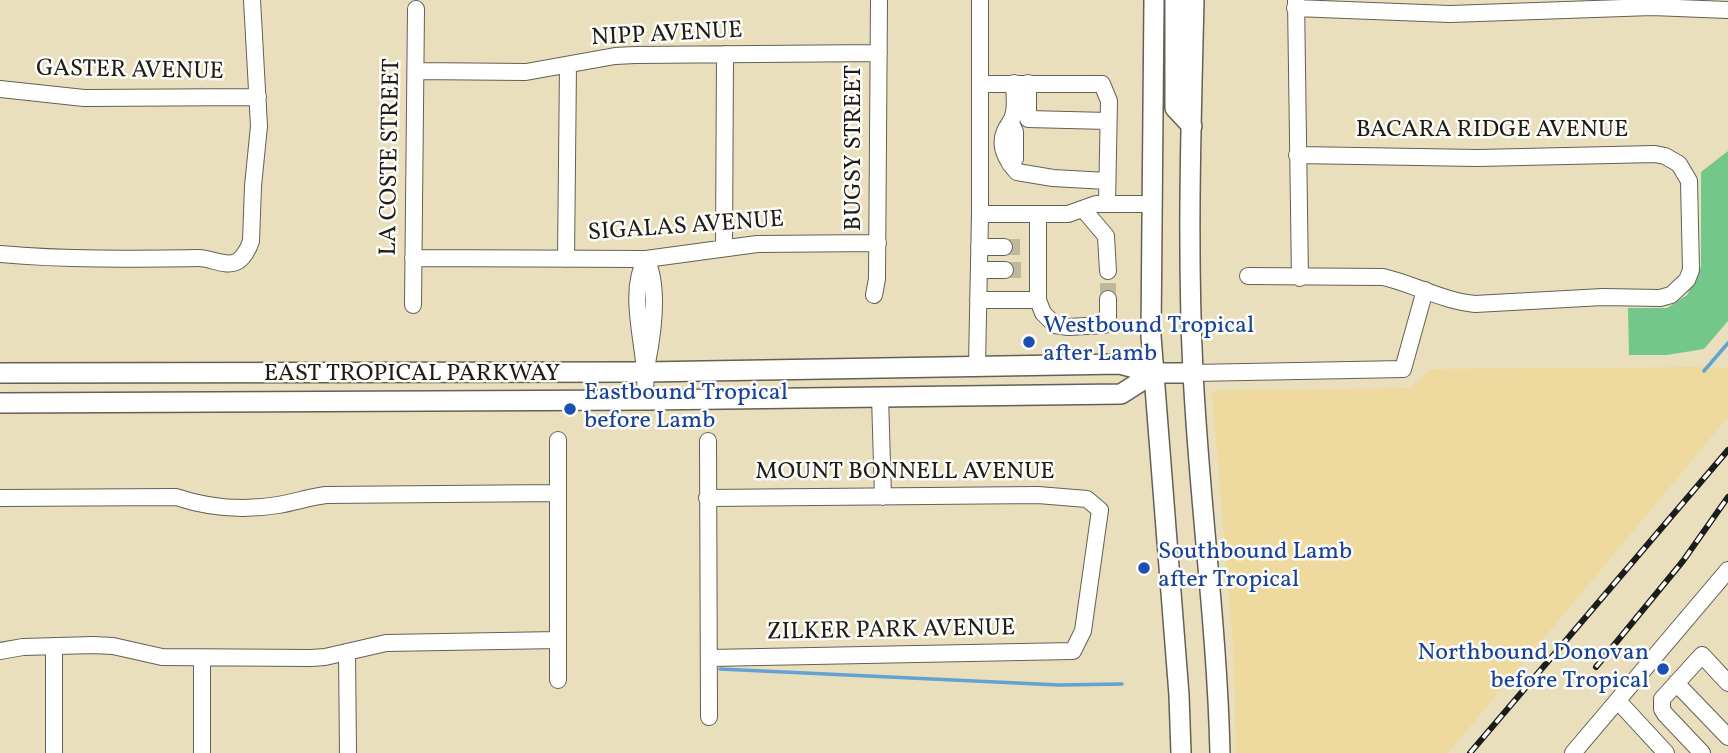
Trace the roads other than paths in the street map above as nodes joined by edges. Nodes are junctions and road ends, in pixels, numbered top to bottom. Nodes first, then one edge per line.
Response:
1 (252, 0) edge
2 (879, 0) edge
3 (980, 0) edge
4 (1154, 0) edge
5 (1175, 0) edge
6 (1194, 0) edge
7 (1296, 4) edge
8 (416, 9) dead end
9 (1728, 10) edge
10 (879, 53) junction
11 (726, 54) junction
12 (568, 65) junction
13 (416, 71) junction
14 (1021, 83) junction
15 (980, 84) junction
16 (0, 89) edge
17 (258, 96) junction
18 (1108, 121) junction
19 (1192, 126) junction
20 (1297, 155) junction
21 (1107, 181) junction
22 (1107, 204) junction
23 (1152, 205) junction
24 (1083, 209) junction
25 (980, 214) junction
26 (1038, 214) junction
27 (878, 243) junction
28 (979, 247) junction
29 (1004, 247) tunnel mouth
30 (724, 248) junction
31 (0, 254) edge
32 (413, 258) junction
33 (566, 259) junction
34 (646, 259) junction
35 (1004, 270) tunnel mouth
36 (979, 271) junction
37 (1108, 271) tunnel mouth
38 (1248, 276) dead end
39 (1300, 278) junction
40 (1425, 290) junction
41 (874, 295) dead end
42 (1108, 299) tunnel mouth
43 (978, 300) junction
44 (1038, 300) junction
45 (413, 305) dead end
46 (976, 365) junction
47 (645, 372) junction
48 (0, 373) edge
49 (1154, 373) junction
50 (1193, 373) junction
51 (880, 396) junction
52 (645, 400) junction
53 (0, 403) edge
54 (558, 440) dead end
55 (708, 441) dead end
56 (558, 494) junction
57 (883, 497) junction
58 (0, 498) edge
59 (707, 498) junction
60 (1728, 570) edge
61 (558, 640) junction
62 (54, 646) junction
63 (0, 651) edge
64 (348, 652) junction
65 (1073, 652) joint
66 (202, 658) junction
67 (709, 658) junction
68 (558, 680) dead end
69 (1676, 683) junction
70 (1728, 683) edge
71 (1618, 701) junction
72 (709, 717) dead end
73 (1728, 737) edge
74 (54, 753) edge
75 (202, 753) edge
76 (348, 753) edge
77 (1181, 753) edge
78 (1220, 753) edge
79 (1573, 753) edge
80 (1666, 753) edge
81 (1702, 753) edge

1 - 17 street
2 - 10 street, BUGSY STREET
3 - 15 street
4 - 23 main road
5 - 19 main road
6 - 19 main road
7 - 9 street
7 - 20 street
8 - 13 street, LA COSTE STREET
10 - 11 street, NIPP AVENUE
10 - 27 street, BUGSY STREET
11 - 12 street, NIPP AVENUE
11 - 30 street
12 - 13 street, NIPP AVENUE
12 - 33 street
13 - 32 street, LA COSTE STREET
14 - 15 street
14 - 18 street
14 - 18 street
14 - 21 street
15 - 25 street
16 - 17 street, GASTER AVENUE
17 - 31 street
18 - 21 street
19 - 50 main road
20 - 39 street
20 - 40 street, BACARA RIDGE AVENUE
21 - 22 street
22 - 23 street
22 - 24 street
23 - 49 main road
24 - 26 street
24 - 37 street
25 - 26 street
25 - 28 street
26 - 44 street
27 - 30 street, SIGALAS AVENUE
27 - 41 street, BUGSY STREET
28 - 29 street
28 - 36 street
30 - 34 street, SIGALAS AVENUE
32 - 33 street, SIGALAS AVENUE
32 - 45 street, LA COSTE STREET
33 - 34 street, SIGALAS AVENUE
34 - 47 street
35 - 36 street
36 - 43 street
38 - 39 street
39 - 40 street
40 - 50 street, EAST TROPICAL PARKWAY
42 - 44 street
43 - 44 street
43 - 46 street
46 - 47 main road, EAST TROPICAL PARKWAY
46 - 49 main road, EAST TROPICAL PARKWAY
47 - 48 main road, EAST TROPICAL PARKWAY
47 - 52 street
49 - 50 main road, EAST TROPICAL PARKWAY
49 - 51 main road, EAST TROPICAL PARKWAY
49 - 77 main road
50 - 78 main road
51 - 52 main road, EAST TROPICAL PARKWAY
51 - 57 street
52 - 53 main road, EAST TROPICAL PARKWAY
54 - 56 street
55 - 59 street
56 - 58 street
56 - 61 street
57 - 59 street, MOUNT BONNELL AVENUE
57 - 65 street, MOUNT BONNELL AVENUE
59 - 67 street
60 - 71 street
61 - 64 street
61 - 68 street
62 - 63 street
62 - 66 street
62 - 74 street
64 - 66 street
64 - 76 street
65 - 67 street, ZILKER PARK AVENUE
66 - 75 street
67 - 72 street
69 - 70 street
69 - 73 street
69 - 81 street
71 - 79 street
71 - 80 street

